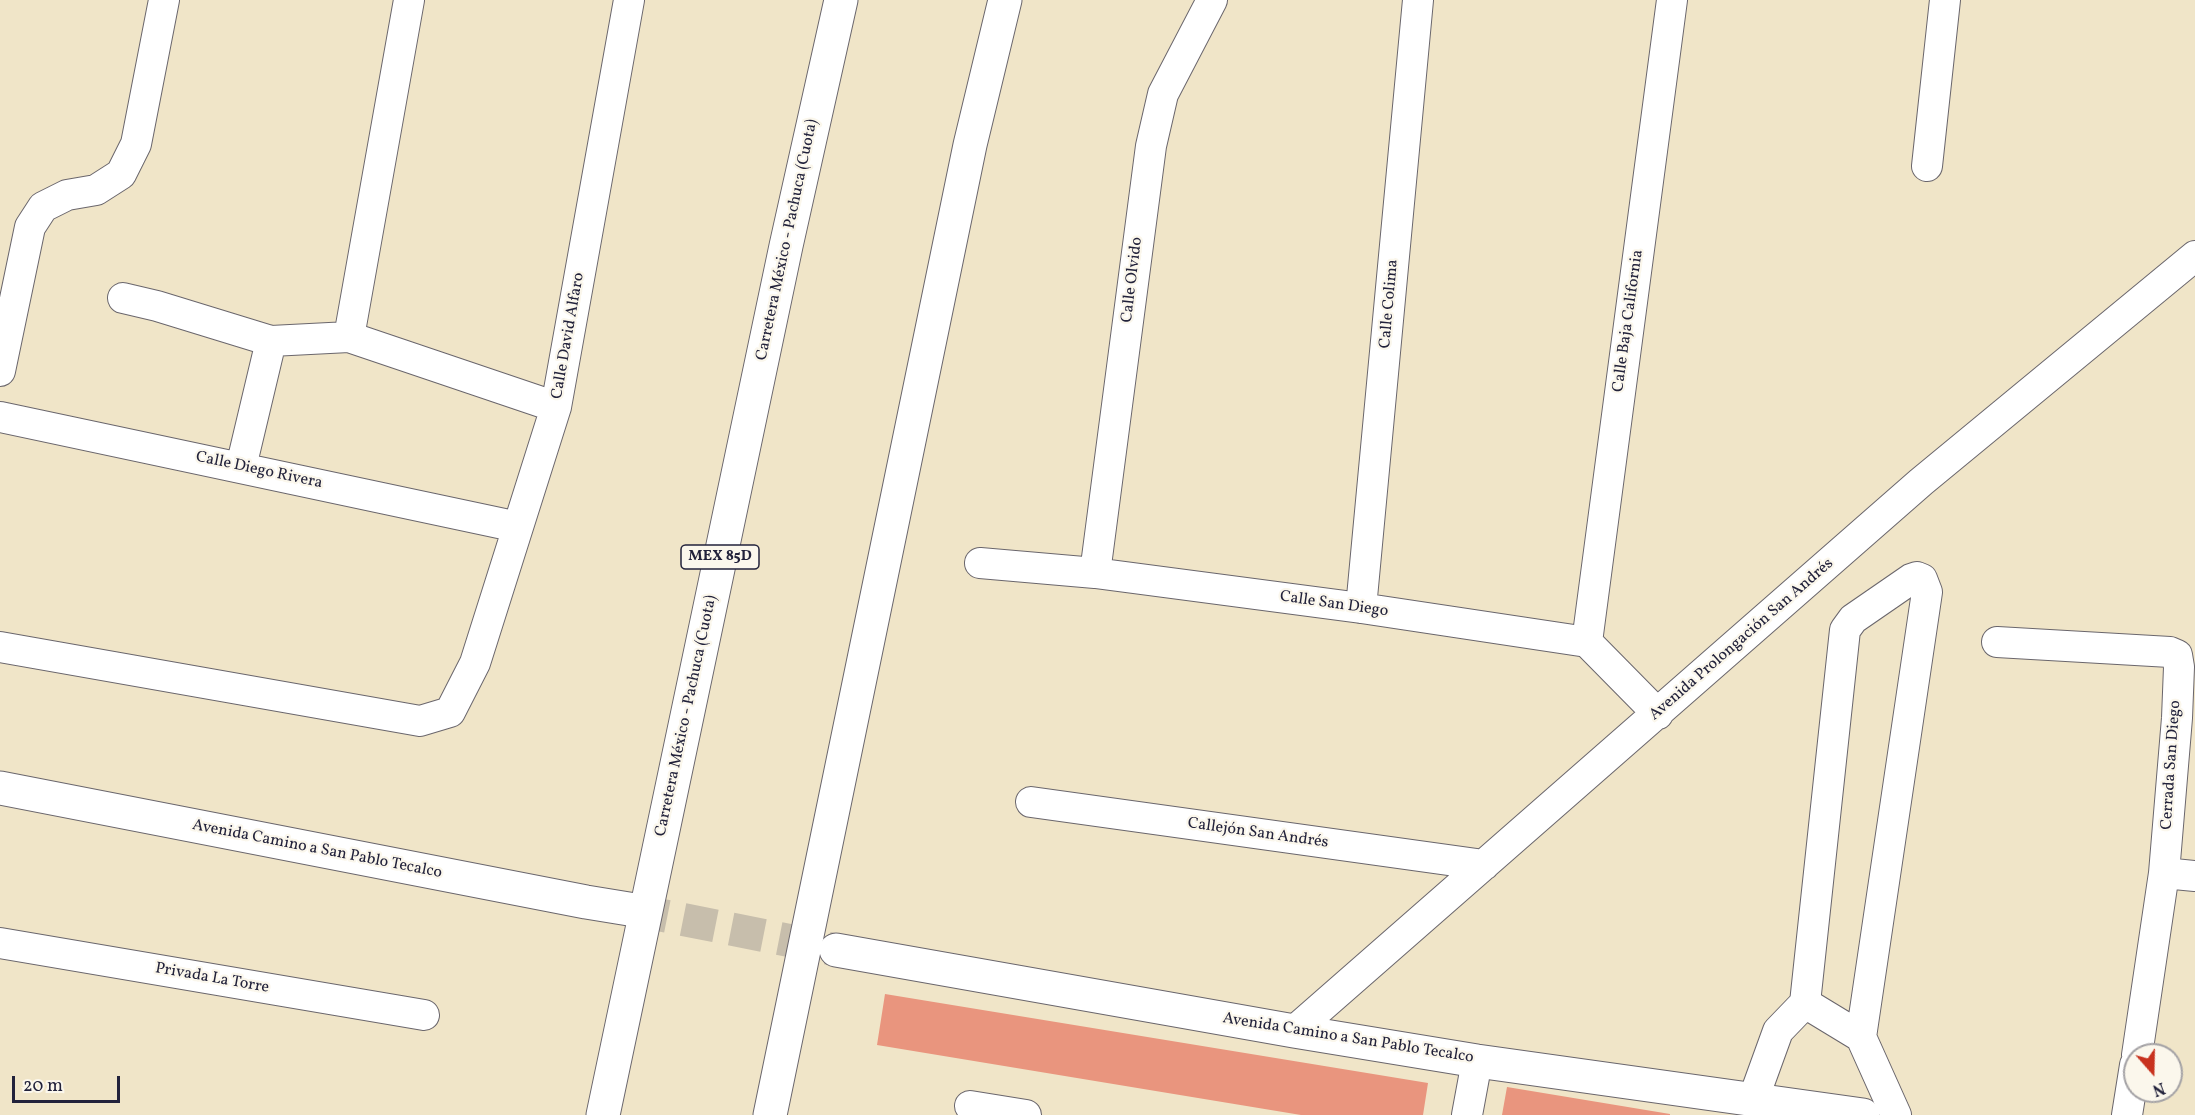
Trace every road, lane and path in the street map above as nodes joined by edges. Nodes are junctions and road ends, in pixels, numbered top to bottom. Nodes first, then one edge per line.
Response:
1 (164, 0) edge
2 (409, 0) edge
3 (629, 0) edge
4 (841, 0) edge
5 (1005, 0) edge
6 (1212, 0) edge
7 (1418, 0) edge
8 (1672, 0) edge
9 (1945, 0) edge
10 (1927, 166) dead end
11 (2195, 256) edge
12 (123, 298) dead end
13 (349, 337) junction
14 (271, 341) junction
15 (0, 371) edge
16 (556, 407) junction
17 (0, 417) edge
18 (241, 467) junction
19 (518, 527) junction
20 (980, 562) dead end
21 (1095, 573) junction
22 (1361, 608) junction
23 (1587, 642) junction
24 (1997, 642) dead end
25 (0, 647) edge
26 (1658, 714) junction
27 (2186, 719) edge
28 (0, 788) edge
29 (1031, 802) dead end
30 (1484, 865) junction
31 (2164, 873) junction
32 (2195, 876) edge
33 (635, 910) tunnel mouth
34 (0, 943) edge
35 (836, 950) tunnel mouth
36 (1806, 1003) junction
37 (424, 1015) dead end
38 (1294, 1031) junction
39 (1861, 1037) junction
40 (2139, 1043) edge
41 (1478, 1061) junction
42 (1753, 1100) junction
43 (970, 1106) dead end
44 (603, 1115) edge
45 (771, 1115) edge
46 (1026, 1115) edge
47 (1467, 1115) edge
48 (1863, 1115) edge
49 (1896, 1115) edge

1 - 15 street
2 - 13 street
3 - 16 street, Calle David Alfaro
4 - 44 main road, Carretera México - Pachuca (Cuota) / MEX 85D
5 - 45 main road
6 - 21 street, Calle Olvido
7 - 22 street, Calle Colima
8 - 23 street, Calle Baja California
9 - 10 street
11 - 26 street, Avenida Prolongación San Andrés
12 - 14 street
13 - 14 street
13 - 16 street
14 - 18 street
16 - 19 street, Calle David Alfaro
17 - 18 street, Calle Diego Rivera
18 - 19 street, Calle Diego Rivera
19 - 25 street, Calle David Alfaro
20 - 21 street, Calle San Diego
21 - 22 street, Calle San Diego
22 - 23 street, Calle San Diego
23 - 26 street
24 - 27 street, Cerrada San Diego
26 - 30 street, Avenida Prolongación San Andrés
27 - 31 street, Cerrada San Diego
28 - 33 main road, Avenida Camino a San Pablo Tecalco
29 - 30 street, Callejón San Andrés
30 - 38 street, Avenida Prolongación San Andrés
31 - 32 street
31 - 40 street, Cerrada San Diego
34 - 37 street, Privada La Torre
35 - 38 main road, Avenida Camino a San Pablo Tecalco
36 - 39 street
36 - 39 street
36 - 42 street
38 - 41 main road, Avenida Camino a San Pablo Tecalco
39 - 49 street
41 - 42 main road, Avenida Camino a San Pablo Tecalco
41 - 47 street
42 - 48 main road, Avenida Camino a San Pablo Tecalco
43 - 46 street

